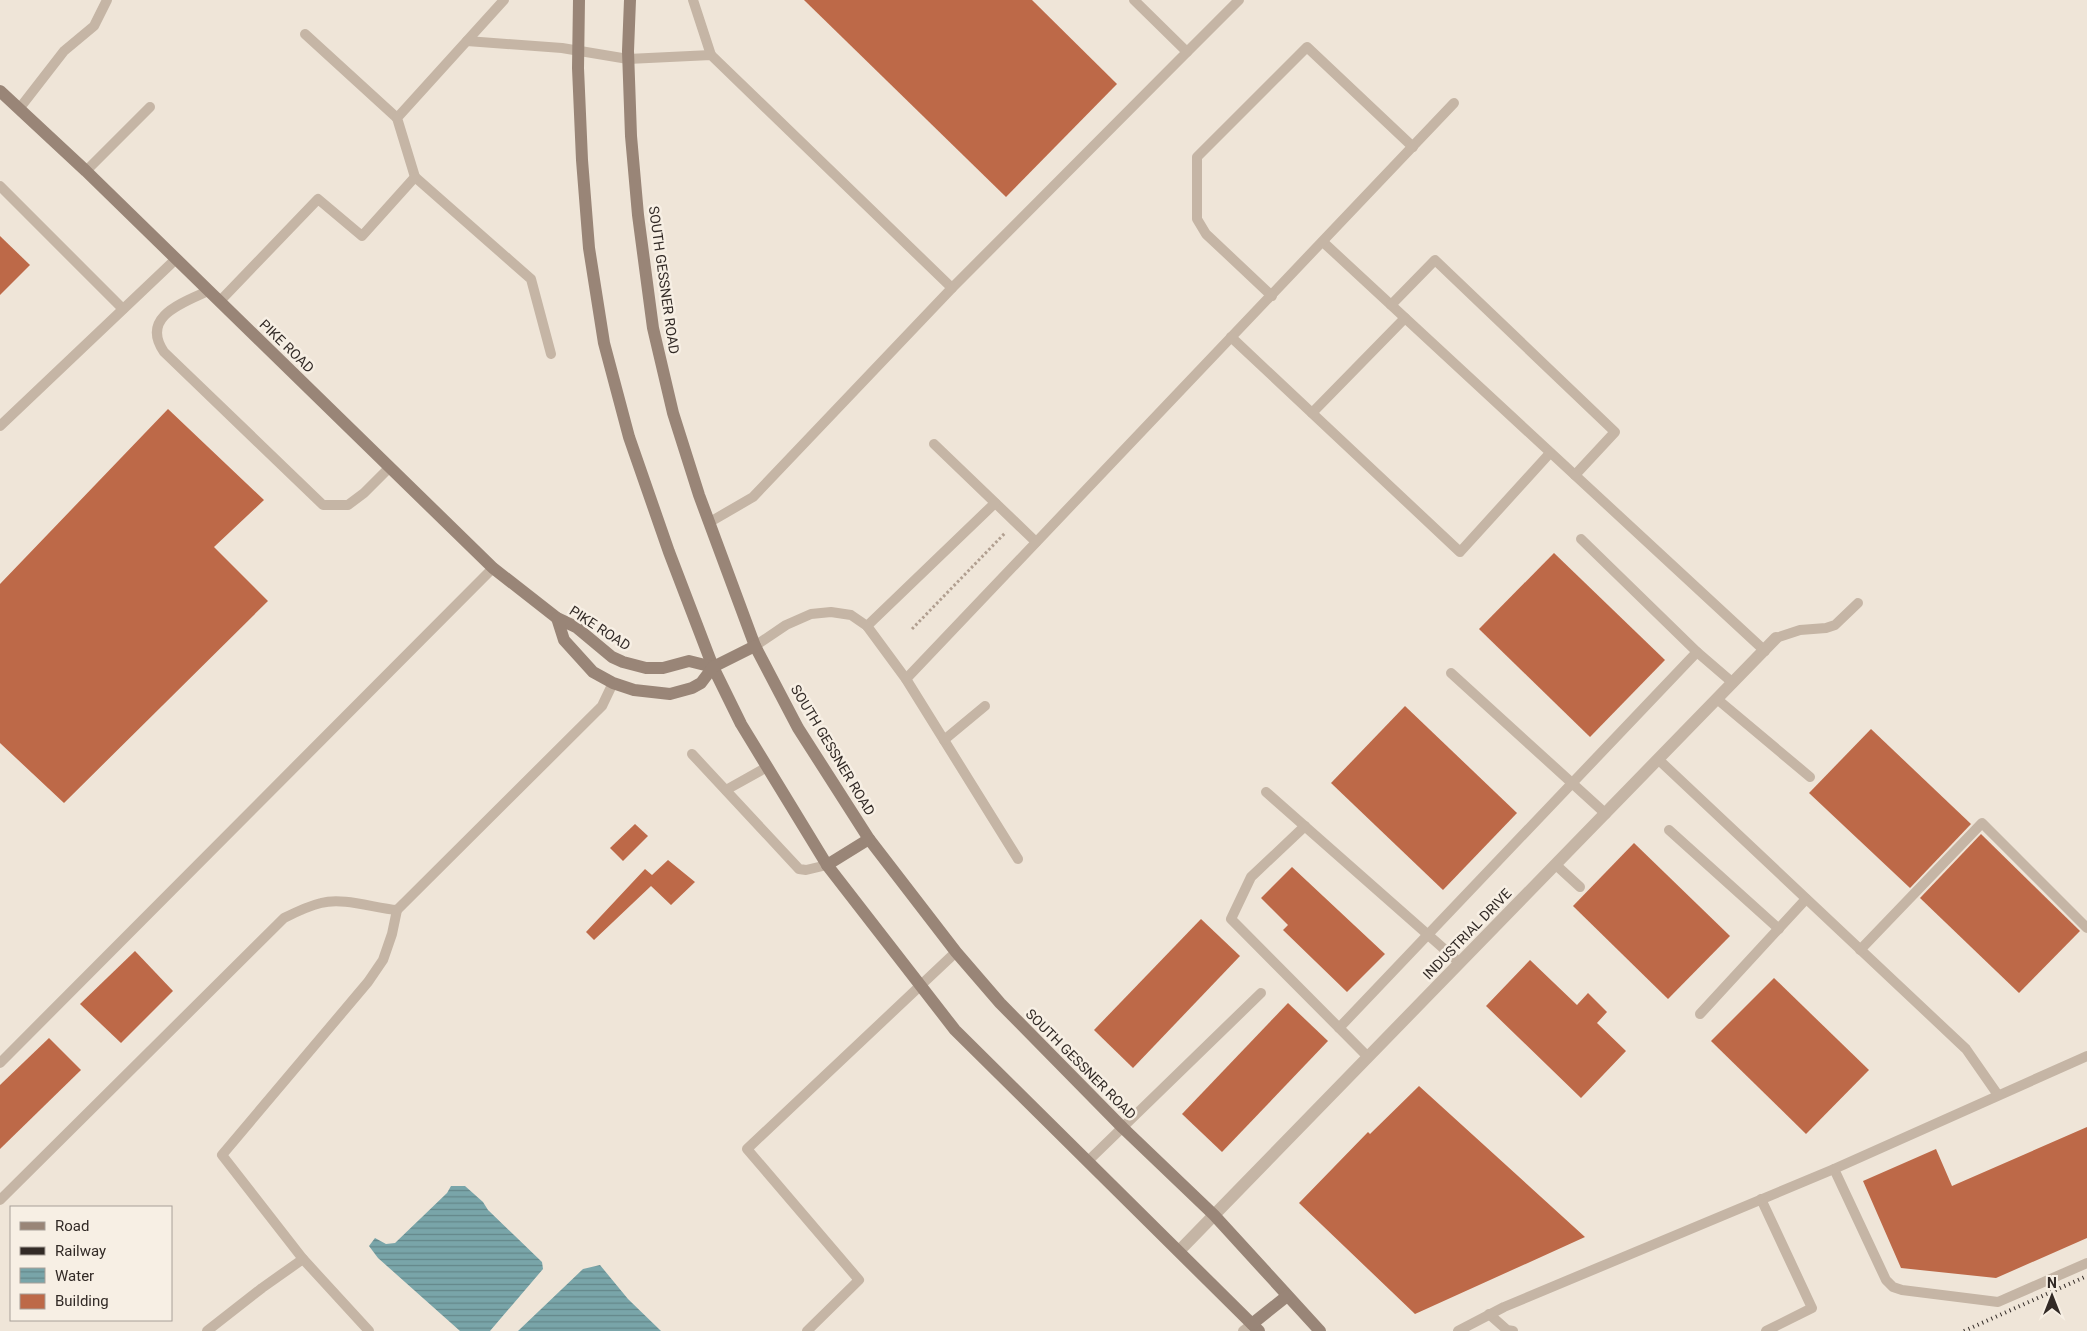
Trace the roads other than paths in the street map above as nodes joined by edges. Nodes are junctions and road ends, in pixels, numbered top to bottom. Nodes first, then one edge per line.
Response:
1 (107, 0) edge
2 (504, 0) edge
3 (579, 0) edge
4 (630, 0) edge
5 (693, 0) edge
6 (1134, 0) edge
7 (1239, 0) edge
8 (305, 34) dead end
9 (467, 41) junction
10 (578, 50) junction
11 (1187, 52) junction
12 (711, 55) junction
13 (628, 59) junction
14 (0, 91) edge
15 (1454, 103) dead end
16 (150, 107) dead end
17 (19, 109) junction
18 (397, 118) junction
19 (1413, 147) junction
20 (86, 171) junction
21 (415, 177) junction
22 (0, 186) edge
23 (1323, 242) junction
24 (176, 259) junction
25 (952, 288) junction
26 (208, 290) junction
27 (1272, 296) junction
28 (220, 302) junction
29 (1391, 305) junction
30 (123, 310) junction
31 (1405, 318) junction
32 (1231, 337) junction
33 (551, 354) dead end
34 (1312, 413) junction
35 (0, 426) edge
36 (934, 444) dead end
37 (1550, 453) junction
38 (390, 467) junction
39 (1575, 475) junction
40 (995, 503) junction
41 (710, 522) junction
42 (1581, 540) dead end
43 (1036, 542) junction
44 (493, 568) junction
45 (1858, 603) dead end
46 (557, 618) junction
47 (867, 626) junction
48 (1776, 638) joint
49 (756, 646) junction
50 (1765, 651) junction
51 (1697, 652) junction
52 (623, 662) junction
53 (714, 667) junction
54 (1451, 673) dead end
55 (906, 679) junction
56 (613, 683) junction
57 (1733, 683) junction
58 (1717, 699) junction
59 (985, 706) dead end
60 (944, 740) junction
61 (692, 754) dead end
62 (1659, 760) junction
63 (767, 767) junction
64 (1810, 777) dead end
65 (1572, 783) junction
66 (726, 790) junction
67 (1266, 792) dead end
68 (1606, 814) junction
69 (1305, 826) junction
70 (1669, 830) dead end
71 (869, 839) junction
72 (1018, 859) dead end
73 (827, 865) junction
74 (1556, 865) junction
75 (1580, 888) dead end
76 (1806, 899) junction
77 (397, 910) junction
78 (2087, 928) edge
79 (1779, 929) junction
80 (1428, 934) junction
81 (1860, 950) junction
82 (956, 952) junction
83 (1460, 963) junction
84 (919, 985) junction
85 (1261, 992) dead end
86 (1700, 1014) dead end
87 (1339, 1028) junction
88 (2087, 1056) edge
89 (1368, 1057) junction
90 (0, 1063) edge
91 (1998, 1095) junction
92 (1123, 1128) junction
93 (1088, 1161) junction
94 (1834, 1169) junction
95 (1761, 1199) junction
96 (0, 1200) edge
97 (1214, 1215) junction
98 (1180, 1250) junction
99 (303, 1259) junction
100 (2087, 1263) edge
101 (1287, 1296) junction
102 (1490, 1314) junction
103 (1251, 1329) edge
104 (207, 1331) edge
105 (369, 1331) edge
106 (807, 1331) edge
107 (1320, 1331) edge
108 (1458, 1331) edge
109 (1512, 1331) edge
110 (1766, 1331) edge

1 - 17 lane
2 - 9 lane
3 - 10 main road
4 - 13 main road, SOUTH GESSNER ROAD
5 - 12 lane
6 - 11 lane
7 - 11 lane
8 - 18 lane
9 - 10 lane
9 - 18 lane
10 - 13 lane
10 - 53 main road
11 - 25 lane
12 - 13 lane
12 - 25 lane
13 - 41 main road, SOUTH GESSNER ROAD
14 - 17 main road, PIKE ROAD
15 - 19 lane
16 - 20 lane
17 - 20 main road, PIKE ROAD
18 - 21 lane
19 - 23 lane
19 - 27 lane
20 - 24 main road, PIKE ROAD
21 - 28 lane
21 - 33 lane
22 - 30 lane
23 - 27 lane
23 - 29 lane
24 - 26 main road, PIKE ROAD
24 - 30 lane
25 - 41 lane
26 - 28 main road, PIKE ROAD
26 - 38 lane
27 - 32 lane
28 - 38 main road, PIKE ROAD
29 - 31 lane
29 - 39 lane
30 - 35 lane
31 - 34 lane
31 - 37 lane
32 - 34 lane
32 - 43 lane
34 - 37 lane
36 - 40 lane
37 - 39 lane
38 - 44 main road, PIKE ROAD
39 - 50 lane
40 - 43 lane
40 - 47 lane
41 - 49 main road, SOUTH GESSNER ROAD
42 - 51 lane
43 - 55 lane
44 - 46 main road, PIKE ROAD
44 - 90 lane
45 - 48 lane
46 - 52 main road, PIKE ROAD
46 - 56 main road, PIKE ROAD
47 - 49 lane
47 - 55 lane
48 - 50 street, INDUSTRIAL DRIVE
49 - 53 main road, PIKE ROAD
49 - 71 main road, SOUTH GESSNER ROAD
50 - 57 street, INDUSTRIAL DRIVE
51 - 57 lane
51 - 65 lane
52 - 53 main road, PIKE ROAD
52 - 56 main road
53 - 56 main road, PIKE ROAD
53 - 63 main road
54 - 65 lane
55 - 60 lane
56 - 77 lane
57 - 58 street, INDUSTRIAL DRIVE
58 - 62 street, INDUSTRIAL DRIVE
58 - 64 lane
59 - 60 lane
60 - 72 lane
61 - 66 lane
62 - 68 street, INDUSTRIAL DRIVE
62 - 76 lane
63 - 66 lane
63 - 73 main road
65 - 68 lane
65 - 80 lane
66 - 73 lane
67 - 69 lane
68 - 74 street, INDUSTRIAL DRIVE
69 - 80 lane
69 - 87 lane
70 - 79 lane
71 - 73 main road
71 - 82 main road, SOUTH GESSNER ROAD
73 - 84 main road
74 - 75 lane
74 - 83 street, INDUSTRIAL DRIVE
76 - 79 lane
76 - 81 lane
77 - 96 lane
77 - 99 lane
78 - 81 lane
79 - 86 lane
80 - 83 lane
80 - 87 lane
81 - 91 lane
82 - 84 lane
82 - 92 main road, SOUTH GESSNER ROAD
83 - 89 street, INDUSTRIAL DRIVE
84 - 93 main road
84 - 106 lane
85 - 92 lane
87 - 89 lane
88 - 91 lane
89 - 97 street, INDUSTRIAL DRIVE
91 - 94 lane
92 - 93 lane
92 - 97 main road, SOUTH GESSNER ROAD
93 - 98 main road
94 - 95 lane
94 - 100 lane
95 - 102 lane
95 - 110 lane
97 - 98 street, INDUSTRIAL DRIVE
97 - 101 main road, SOUTH GESSNER ROAD
98 - 103 main road
99 - 104 lane
99 - 105 lane
101 - 103 main road
101 - 107 main road, SOUTH GESSNER ROAD
102 - 108 lane
102 - 109 lane

